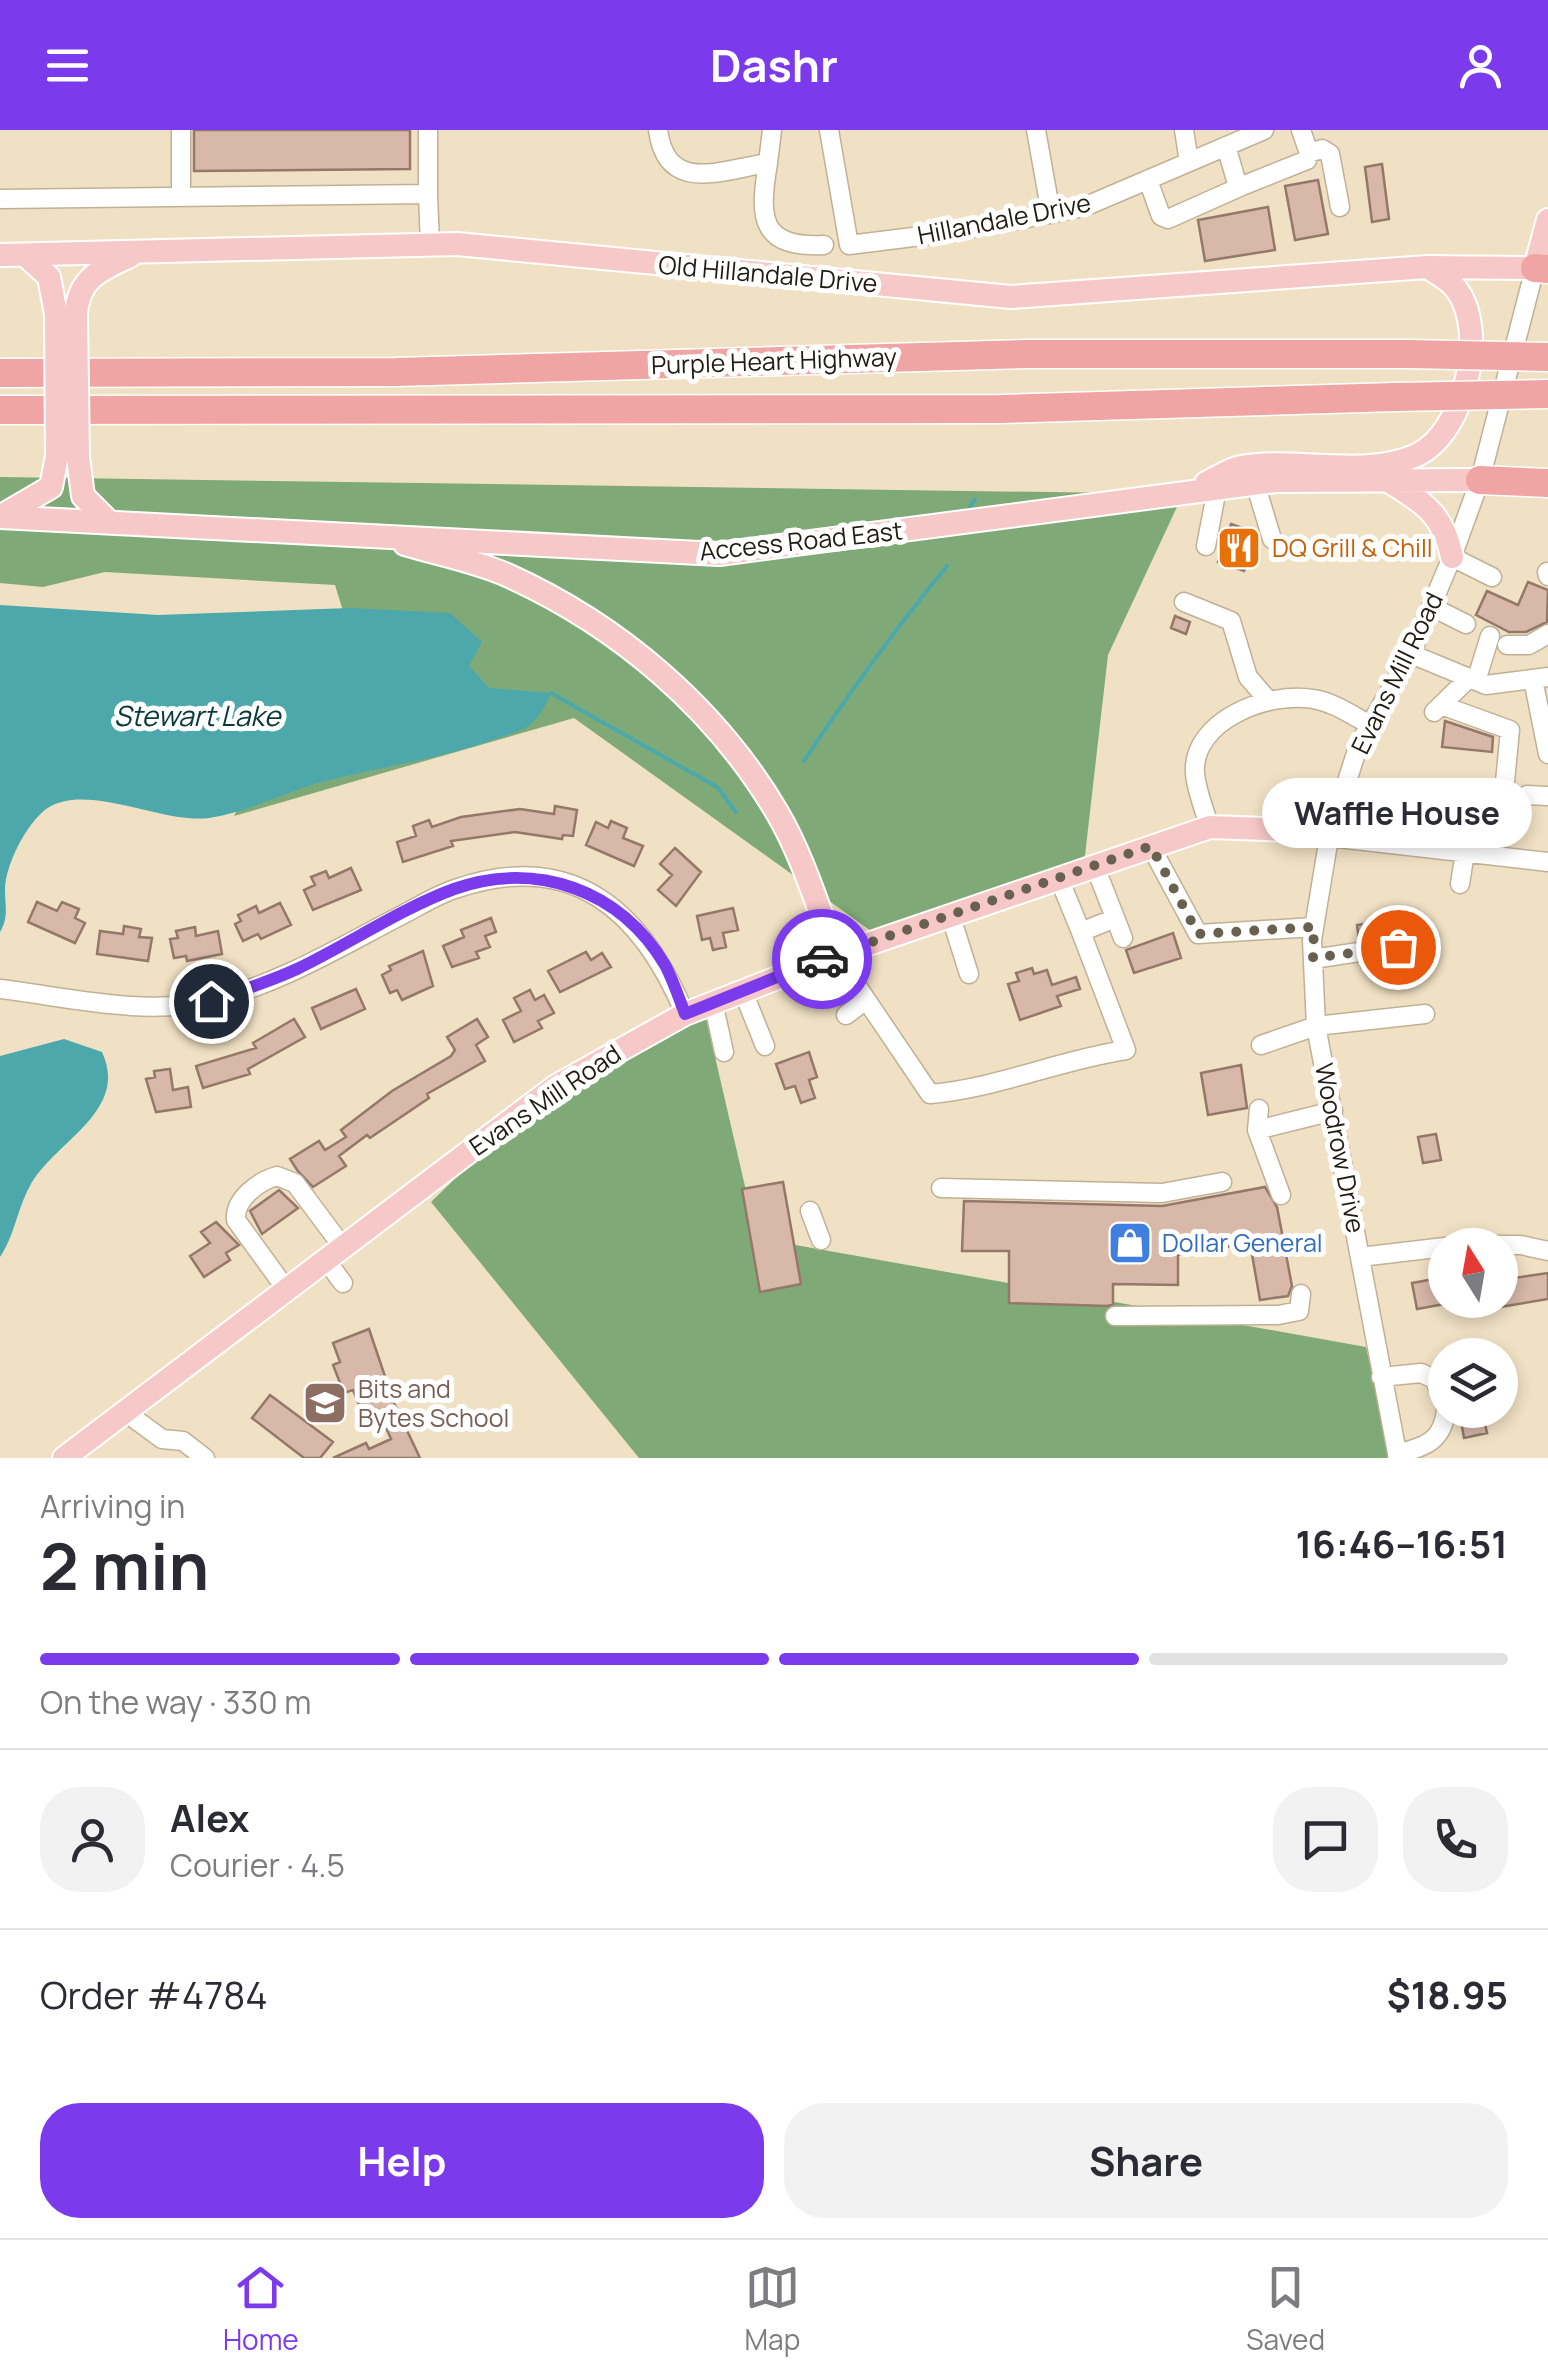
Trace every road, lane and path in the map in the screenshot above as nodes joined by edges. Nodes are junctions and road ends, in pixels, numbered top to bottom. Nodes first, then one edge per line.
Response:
1 (181, 130) edge
2 (428, 130) edge
3 (658, 130) edge
4 (772, 130) edge
5 (829, 130) edge
6 (1036, 130) edge
7 (1184, 130) edge
8 (1264, 130) edge
9 (1302, 130) edge
10 (1226, 146) junction
11 (1309, 152) junction
12 (768, 162) junction
13 (1189, 162) junction
14 (1148, 180) junction
15 (1242, 186) junction
16 (428, 194) junction
17 (182, 197) junction
18 (0, 198) edge
19 (1340, 207) dead end
20 (1050, 214) junction
21 (1548, 220) edge
22 (430, 245) junction
23 (824, 245) dead end
24 (138, 252) junction
25 (0, 254) edge
26 (26, 255) junction
27 (1427, 267) junction
28 (1541, 268) edge
29 (66, 315) junction
30 (1548, 357) edge
31 (0, 373) edge
32 (1548, 394) edge
33 (0, 410) edge
34 (68, 457) junction
35 (1387, 480) junction
36 (1480, 480) junction
37 (1548, 483) edge
38 (1255, 484) junction
39 (1217, 488) junction
40 (1185, 493) junction
41 (0, 517) edge
42 (109, 522) junction
43 (368, 534) junction
44 (1272, 539) dead end
45 (1206, 546) dead end
46 (1452, 557) junction
47 (1492, 577) dead end
48 (1184, 602) dead end
49 (1432, 607) junction
50 (1466, 624) dead end
51 (1548, 634) edge
52 (1411, 654) junction
53 (1541, 678) edge
54 (1473, 680) junction
55 (1268, 700) junction
56 (1370, 725) junction
57 (1548, 754) edge
58 (1504, 792) dead end
59 (1527, 796) dead end
60 (1548, 796) edge
61 (1210, 828) junction
62 (1329, 837) junction
63 (1151, 846) junction
64 (1465, 852) junction
65 (1547, 856) edge
66 (1096, 869) junction
67 (1060, 881) junction
68 (1460, 884) dead end
69 (951, 917) junction
70 (1116, 918) junction
71 (1314, 927) junction
72 (1081, 932) junction
73 (1123, 938) dead end
74 (1418, 943) dead end
75 (836, 954) junction
76 (1313, 958) junction
77 (969, 974) dead end
78 (0, 989) edge
79 (742, 989) junction
80 (866, 1000) junction
81 (713, 1002) junction
82 (685, 1014) junction
83 (1424, 1014) dead end
84 (846, 1016) dead end
85 (1316, 1026) junction
86 (765, 1046) dead end
87 (1262, 1046) dead end
88 (724, 1052) dead end
89 (1260, 1109) dead end
90 (1332, 1111) junction
91 (1258, 1130) junction
92 (1222, 1182) dead end
93 (941, 1188) dead end
94 (1281, 1195) dead end
95 (810, 1211) dead end
96 (821, 1240) dead end
97 (1518, 1246) edge
98 (1428, 1248) edge
99 (1548, 1250) edge
100 (333, 1253) junction
101 (1360, 1257) junction
102 (343, 1284) dead end
103 (286, 1289) junction
104 (1301, 1294) dead end
105 (1115, 1316) dead end
106 (1428, 1376) edge
107 (1381, 1377) junction
108 (124, 1411) junction
109 (1444, 1428) edge
110 (1398, 1456) edge
111 (64, 1458) edge
112 (206, 1458) edge

1 - 17 street
2 - 16 street
3 - 12 street
4 - 12 street
5 - 20 street, Hillandale Drive
6 - 20 street
7 - 13 street
8 - 10 street, Hillandale Drive
9 - 11 street
10 - 13 street, Hillandale Drive
10 - 15 street
11 - 15 street
11 - 19 street
12 - 23 street
13 - 14 street, Hillandale Drive
14 - 15 street
14 - 20 street, Hillandale Drive
16 - 17 street
16 - 22 street
17 - 18 street
21 - 28 main road, Evans Mill Road
22 - 24 main road, Old Hillandale Drive
22 - 27 main road, Old Hillandale Drive
24 - 26 main road, Old Hillandale Drive
24 - 29 main road
25 - 26 main road, Old Hillandale Drive
26 - 29 main road
27 - 28 main road, Old Hillandale Drive
27 - 40 main road
28 - 36 street, Evans Mill Road
29 - 34 main road, bridge
30 - 31 highway, Purple Heart Highway, bridge
32 - 33 highway, Purple Heart Highway, bridge
34 - 41 main road
34 - 42 main road
35 - 36 main road, Access Road East
35 - 38 main road, Access Road East
35 - 46 main road
36 - 37 highway
36 - 46 street, Evans Mill Road
38 - 39 main road, Access Road East
38 - 44 street
39 - 40 main road, Access Road East
39 - 45 street
40 - 43 main road, Access Road East
41 - 42 main road, Access Road East
42 - 43 main road, Access Road East
43 - 75 main road
46 - 47 street
46 - 49 street, Evans Mill Road
48 - 55 street
49 - 50 street
49 - 52 street, Evans Mill Road
51 - 54 street
52 - 54 street
52 - 56 street, Evans Mill Road
53 - 54 street
53 - 57 street
54 - 58 street
55 - 56 street
55 - 61 street
56 - 62 street, Evans Mill Road
59 - 60 street
61 - 62 main road, Evans Mill Road
61 - 63 main road, Evans Mill Road
62 - 64 street
62 - 71 street, Woodrow Drive
63 - 66 main road, Evans Mill Road
63 - 71 street
64 - 65 street
64 - 68 street
66 - 67 main road, Evans Mill Road
66 - 70 street
67 - 69 main road, Evans Mill Road
67 - 72 street
69 - 75 main road, Evans Mill Road
69 - 77 street
70 - 72 street
70 - 73 street
71 - 76 street, Woodrow Drive
72 - 80 street
74 - 76 street
75 - 79 main road, Evans Mill Road
75 - 80 street
76 - 85 street, Woodrow Drive
78 - 82 street
79 - 81 main road, Evans Mill Road
79 - 86 street
80 - 84 street
81 - 82 main road, Evans Mill Road
81 - 88 street
82 - 100 main road, Evans Mill Road
83 - 85 street
85 - 87 street
85 - 90 street, Woodrow Drive
89 - 91 street
90 - 91 street
90 - 101 street, Woodrow Drive
91 - 94 street
92 - 93 street
95 - 96 street
97 - 99 street
98 - 101 street
100 - 102 street
100 - 103 main road, Evans Mill Road
100 - 103 street
101 - 107 street, Woodrow Drive
103 - 108 main road, Evans Mill Road
104 - 105 street
106 - 107 street
107 - 110 street, Woodrow Drive
108 - 111 main road, Evans Mill Road
108 - 112 street
109 - 110 street

